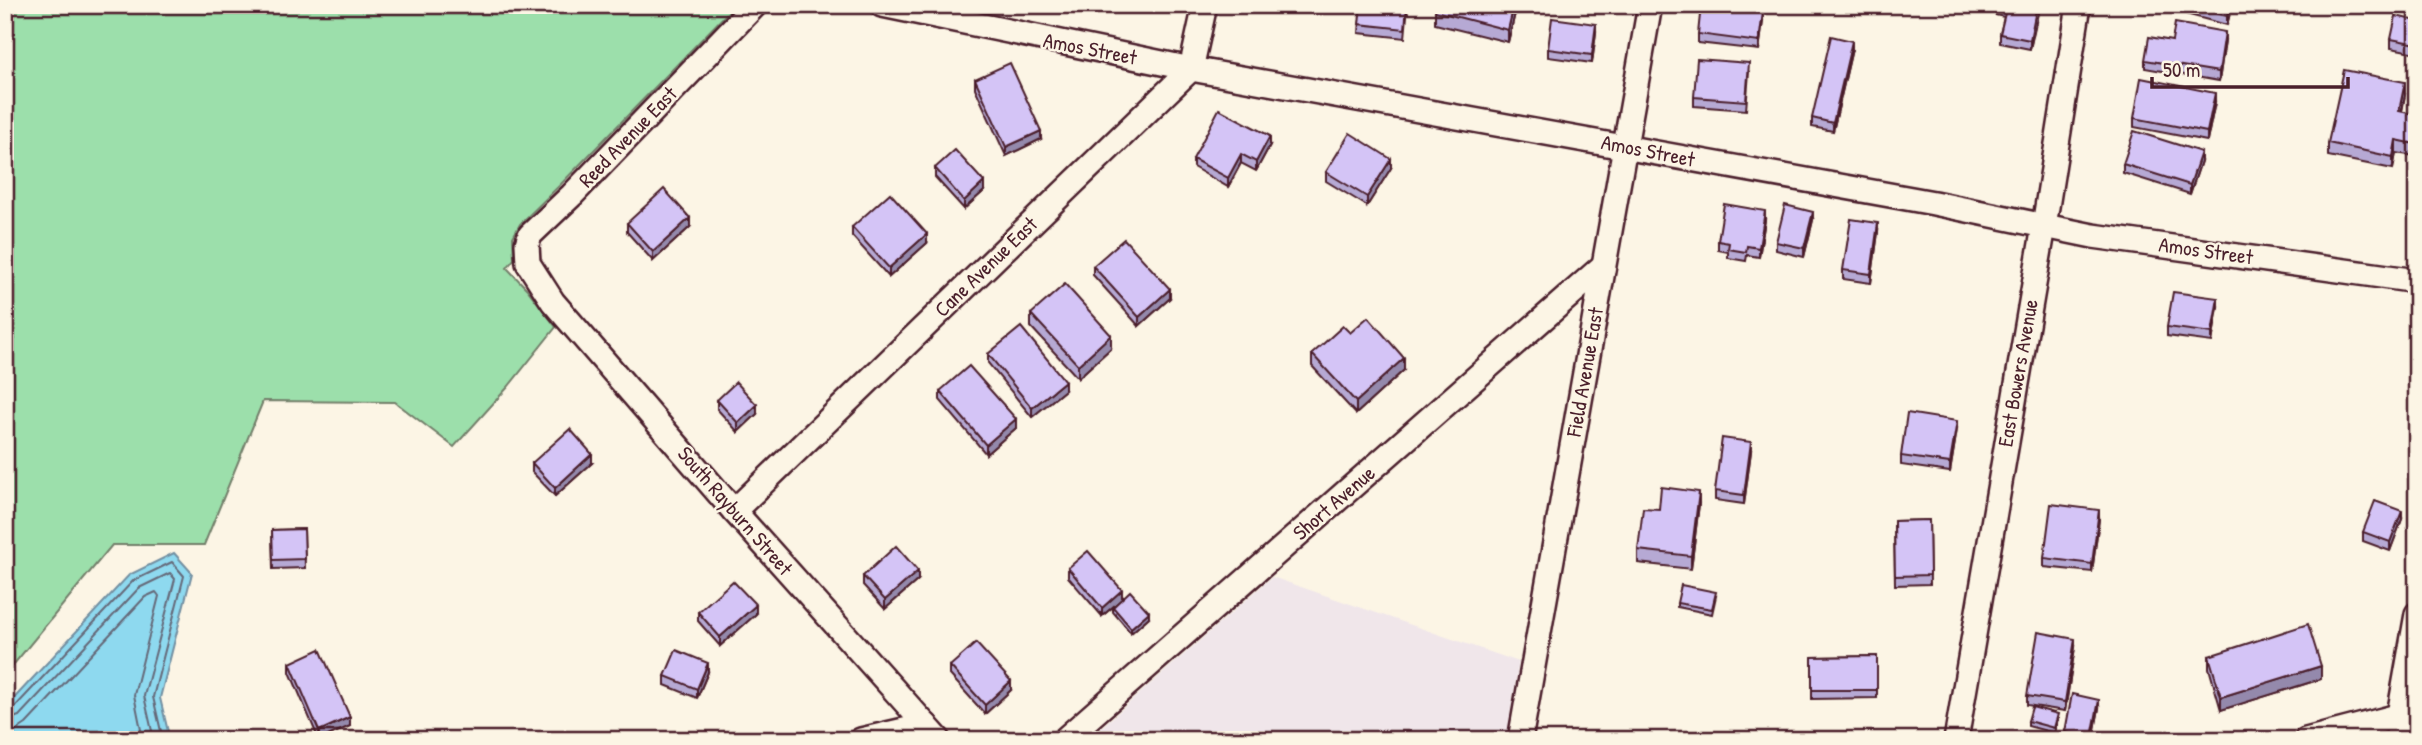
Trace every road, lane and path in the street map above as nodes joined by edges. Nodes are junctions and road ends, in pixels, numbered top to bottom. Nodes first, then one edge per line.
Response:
1 (755, 5) edge
2 (882, 5) edge
3 (1205, 5) edge
4 (1650, 5) edge
5 (2079, 5) edge
6 (1191, 69) junction
7 (1625, 147) junction
8 (2044, 226) junction
9 (1603, 266) junction
10 (536, 277) joint
11 (2417, 281) edge
12 (734, 511) junction
13 (2417, 614) edge
14 (2408, 713) edge
15 (932, 732) edge
16 (861, 740) edge
17 (1064, 740) edge
18 (1520, 740) edge
19 (1956, 740) edge
20 (2306, 740) edge
21 (2398, 740) edge

1 - 10 street, Reed Avenue East
2 - 6 street, Amos Street
3 - 6 street
4 - 7 street, Field Avenue East
5 - 8 street, East Bowers Avenue
6 - 7 street, Amos Street
6 - 12 street, Cane Avenue East
7 - 8 street, Amos Street
7 - 9 street, Field Avenue East
8 - 11 street, Amos Street
8 - 19 street, East Bowers Avenue
9 - 17 street, Short Avenue
9 - 18 street, Field Avenue East
10 - 12 street, South Rayburn Street
12 - 15 street, South Rayburn Street
13 - 14 street
14 - 20 street
14 - 21 street
15 - 16 street

